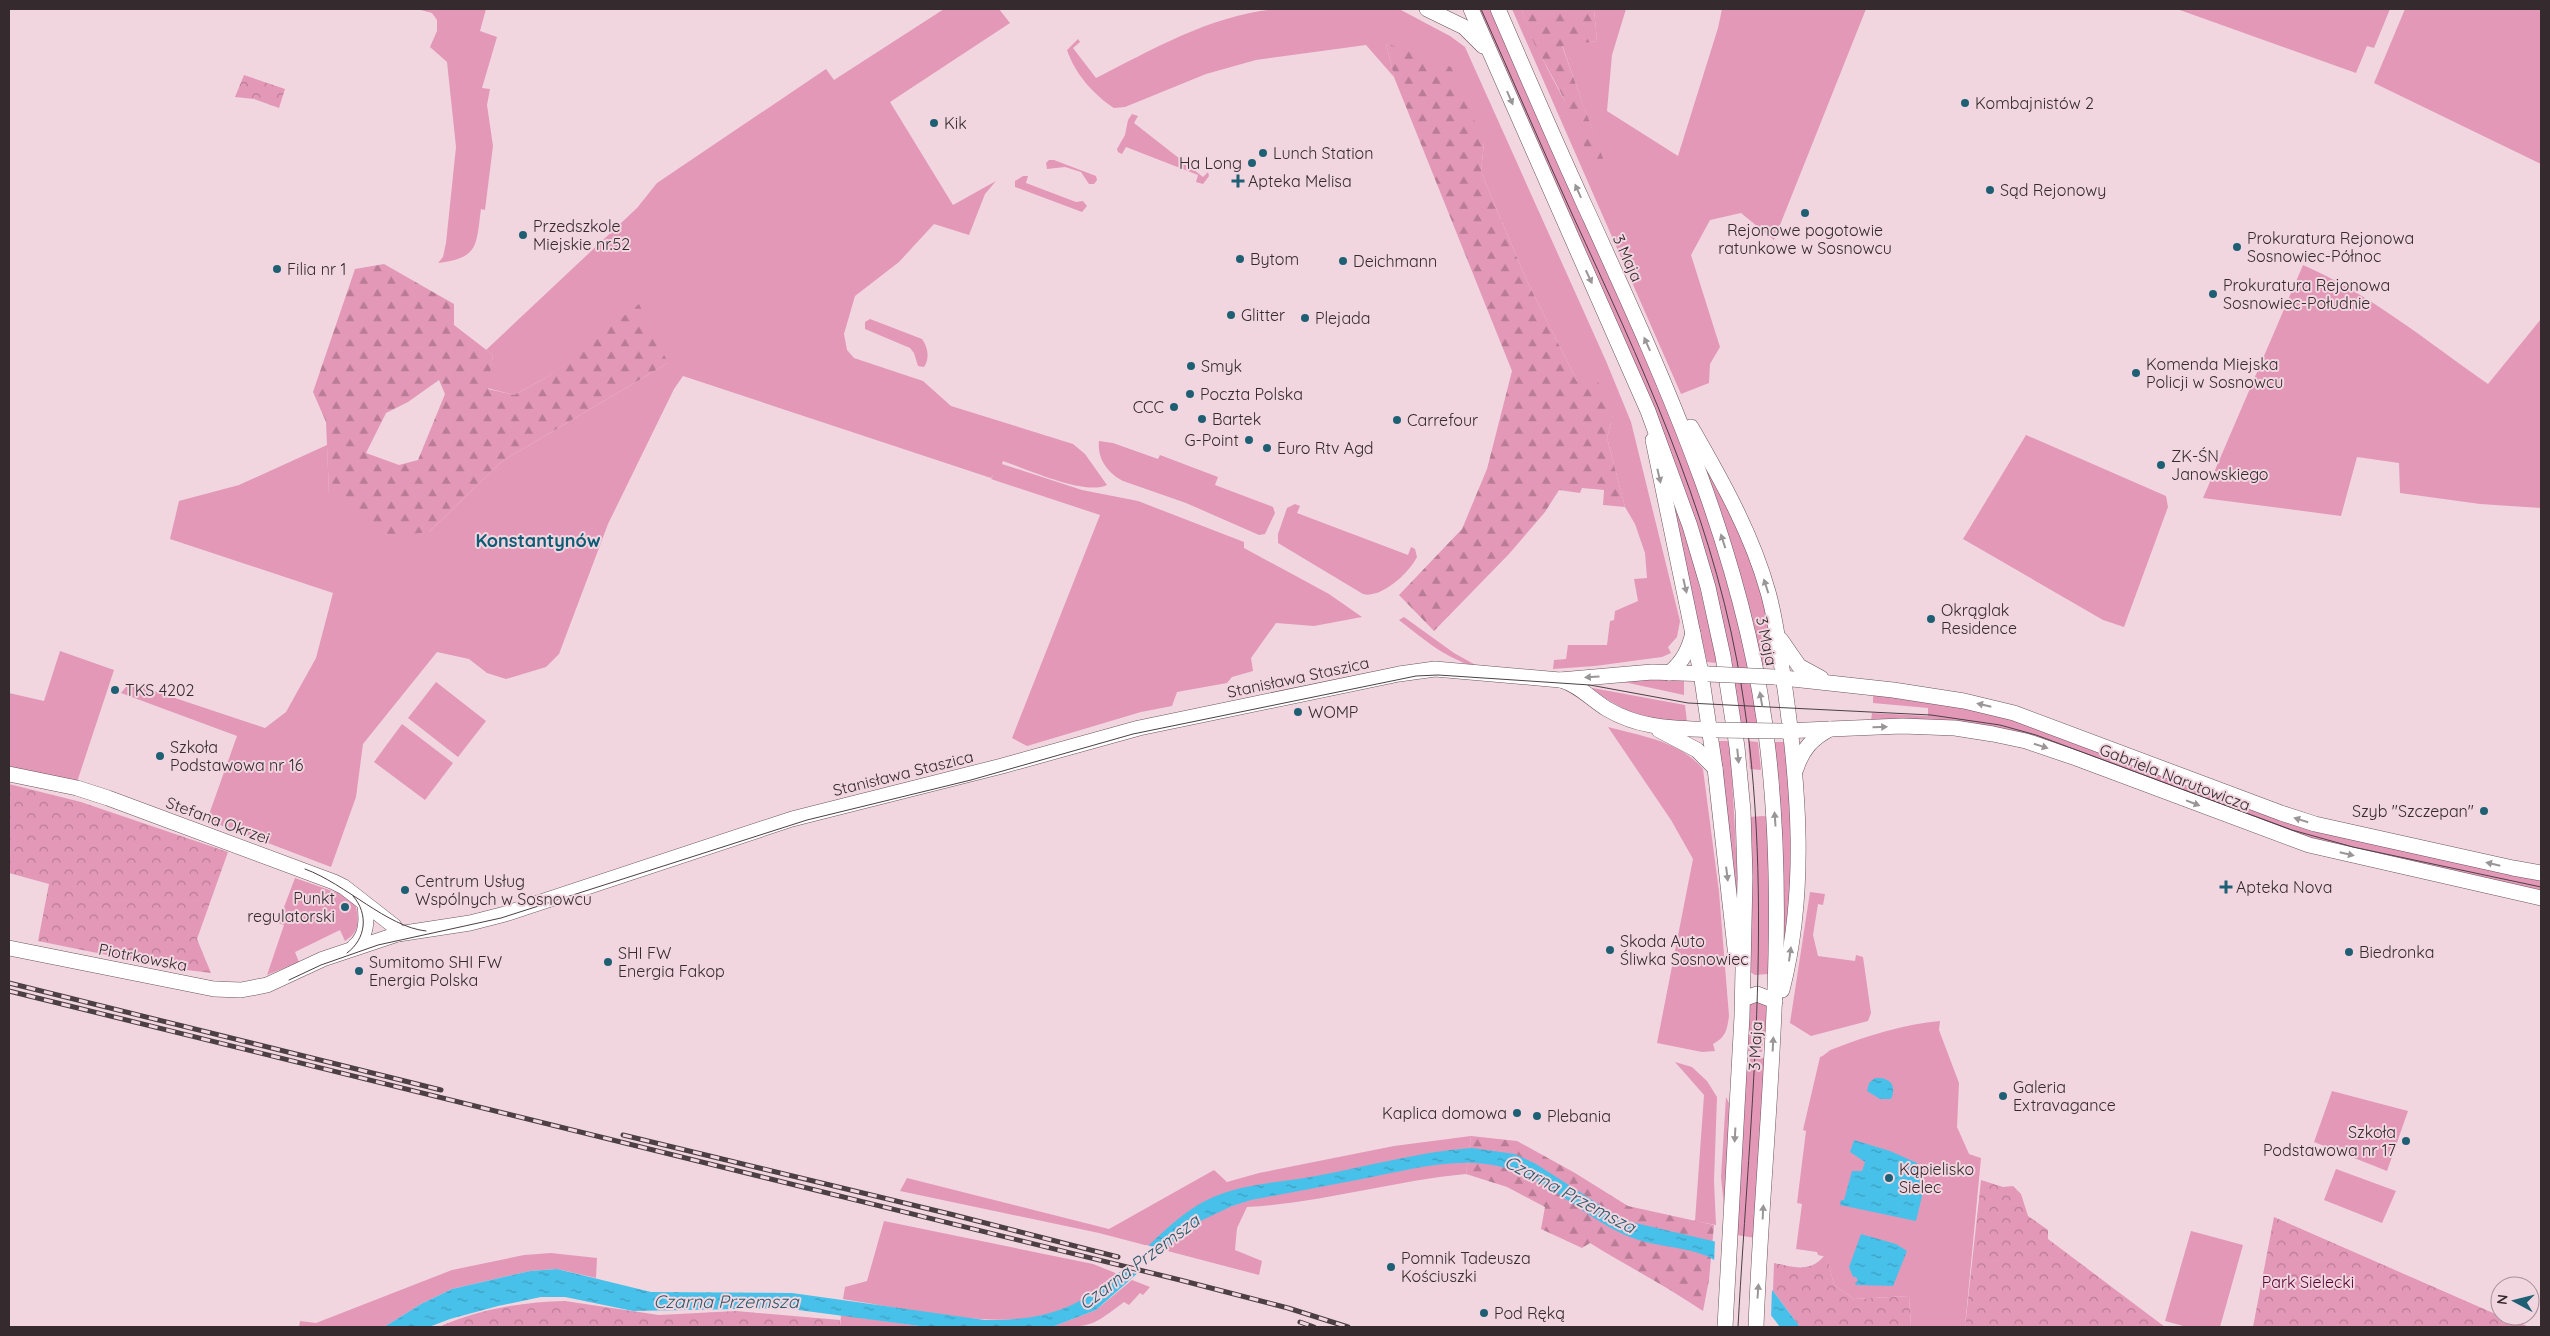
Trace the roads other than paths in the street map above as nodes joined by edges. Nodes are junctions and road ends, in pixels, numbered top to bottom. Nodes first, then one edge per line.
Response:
1 (1426, 9) edge
2 (1471, 9) edge
3 (1498, 9) edge
4 (1507, 9) edge
5 (1490, 54) junction
6 (1519, 58) junction
7 (1667, 388) junction
8 (1648, 411) junction
9 (1694, 632) junction
10 (1776, 633) junction
11 (1670, 672) junction
12 (1704, 674) junction
13 (1779, 677) junction
14 (1560, 680) junction
15 (1832, 682) junction
16 (1654, 727) junction
17 (1713, 729) junction
18 (1832, 729) junction
19 (1787, 731) junction
20 (1715, 768) junction
21 (9, 774) edge
22 (1795, 774) junction
23 (2541, 873) edge
24 (2541, 898) edge
25 (365, 905) junction
26 (398, 934) junction
27 (354, 947) junction
28 (9, 948) edge
29 (271, 983) joint
30 (1775, 1001) junction
31 (1743, 1005) junction
32 (1774, 1018) junction
33 (1756, 1324) edge
34 (1724, 1327) edge

1 - 5 main road
2 - 5 main road, 3 Maja
3 - 6 main road, 3 Maja
4 - 6 main road
5 -> 8 main road, 3 Maja
7 -> 6 main road, 3 Maja
10 -> 7 main road, 3 Maja
30 -> 7 main road, 3 Maja
8 -> 9 main road
8 -> 31 main road, 3 Maja
9 - 11 main road
9 - 12 main road
10 - 13 main road, 3 Maja
10 - 15 main road
11 - 12 main road, Stanisława Staszica
11 -> 14 main road, Stanisława Staszica
12 - 13 main road, bridge
12 - 17 main road
13 - 15 main road, Gabriela Narutowicza
13 - 19 main road, 3 Maja
14 - 16 main road, Stanisława Staszica
14 - 26 main road, Stanisława Staszica
23 -> 15 main road, Gabriela Narutowicza
16 - 17 main road, Stanisława Staszica
16 - 20 main road
17 - 19 main road, Stanisława Staszica, bridge
17 - 20 main road
18 - 19 main road, Gabriela Narutowicza
18 - 22 main road
18 -> 24 main road, Gabriela Narutowicza
19 - 22 main road, 3 Maja
20 -> 31 main road
21 - 25 main road, Stefana Okrzei
32 -> 22 main road, 3 Maja
25 - 26 main road, Stefana Okrzei
25 - 27 main road
26 - 27 main road, Stanisława Staszica
27 - 29 main road, Stanisława Staszica
28 - 29 main road, Piotrkowska
30 - 31 main road
30 - 32 main road, 3 Maja
31 -> 34 main road, 3 Maja
33 -> 32 main road, 3 Maja

